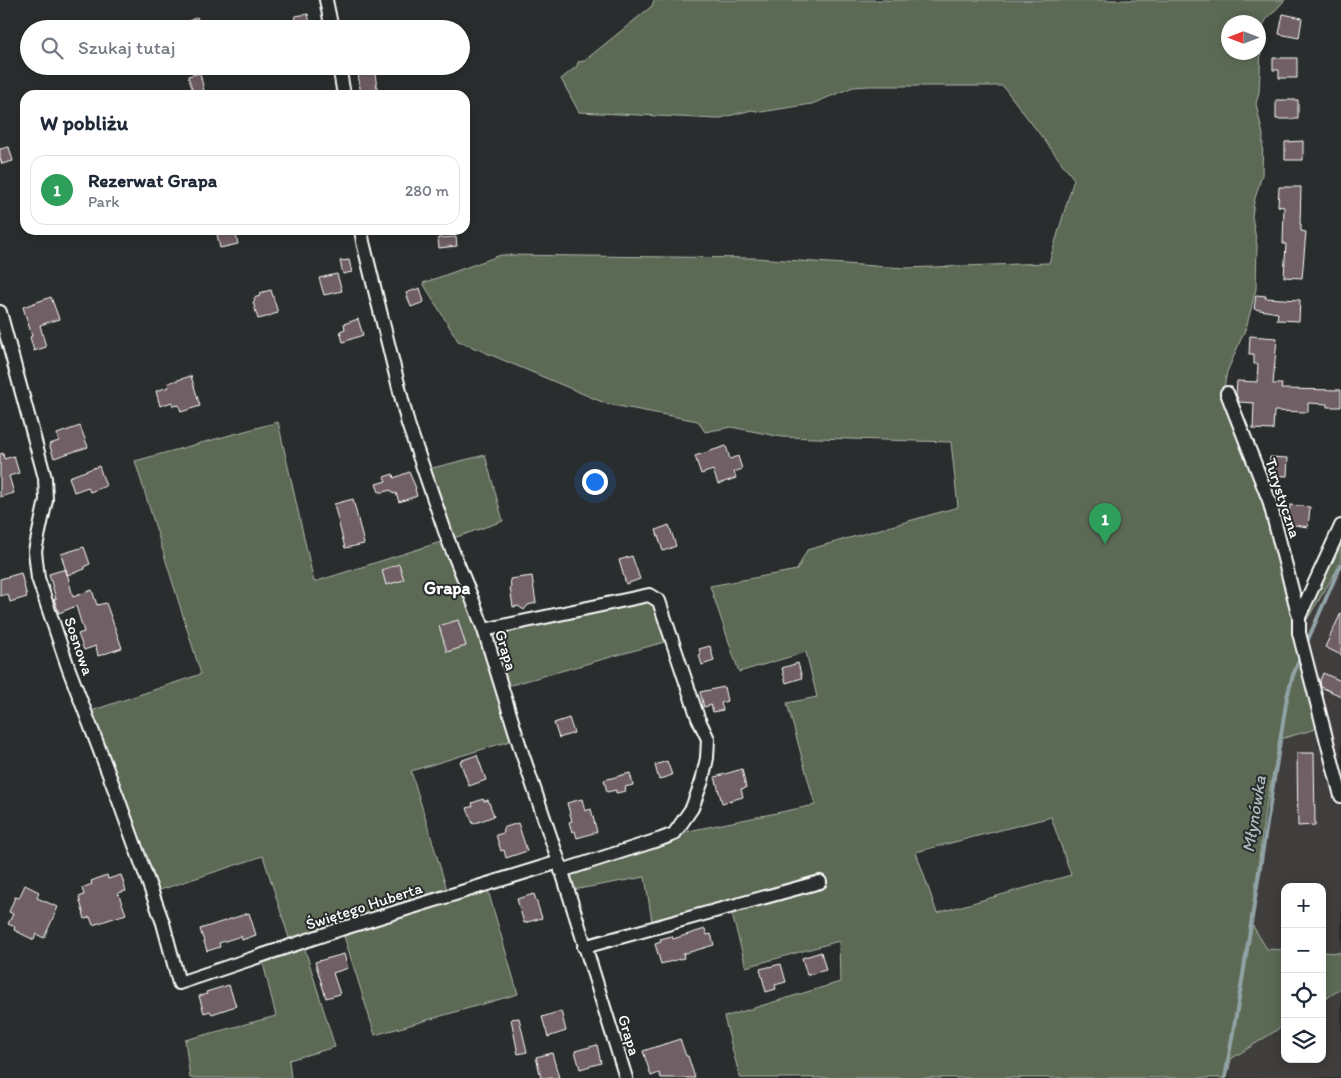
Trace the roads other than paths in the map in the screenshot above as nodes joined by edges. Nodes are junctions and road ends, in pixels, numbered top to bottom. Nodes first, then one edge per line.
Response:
1 (326, 0) edge
2 (330, 20) edge
3 (340, 75) edge
4 (343, 90) edge
5 (362, 235) edge
6 (0, 312) edge
7 (1227, 393) dead end
8 (1341, 526) edge
9 (1299, 616) junction
10 (484, 630) junction
11 (1341, 796) edge
12 (560, 866) junction
13 (820, 882) dead end
14 (584, 948) junction
15 (179, 983) joint
16 (626, 1078) edge

1 - 2 street
3 - 4 street
5 - 10 street, Grapa
6 - 15 street, Sosnowa
7 - 9 street, Turystyczna
8 - 9 street
9 - 11 street, Turystyczna
10 - 12 street, Grapa
10 - 12 street, Świętego Huberta
12 - 14 street, Grapa
12 - 15 street, Świętego Huberta
13 - 14 street
14 - 16 street, Grapa

